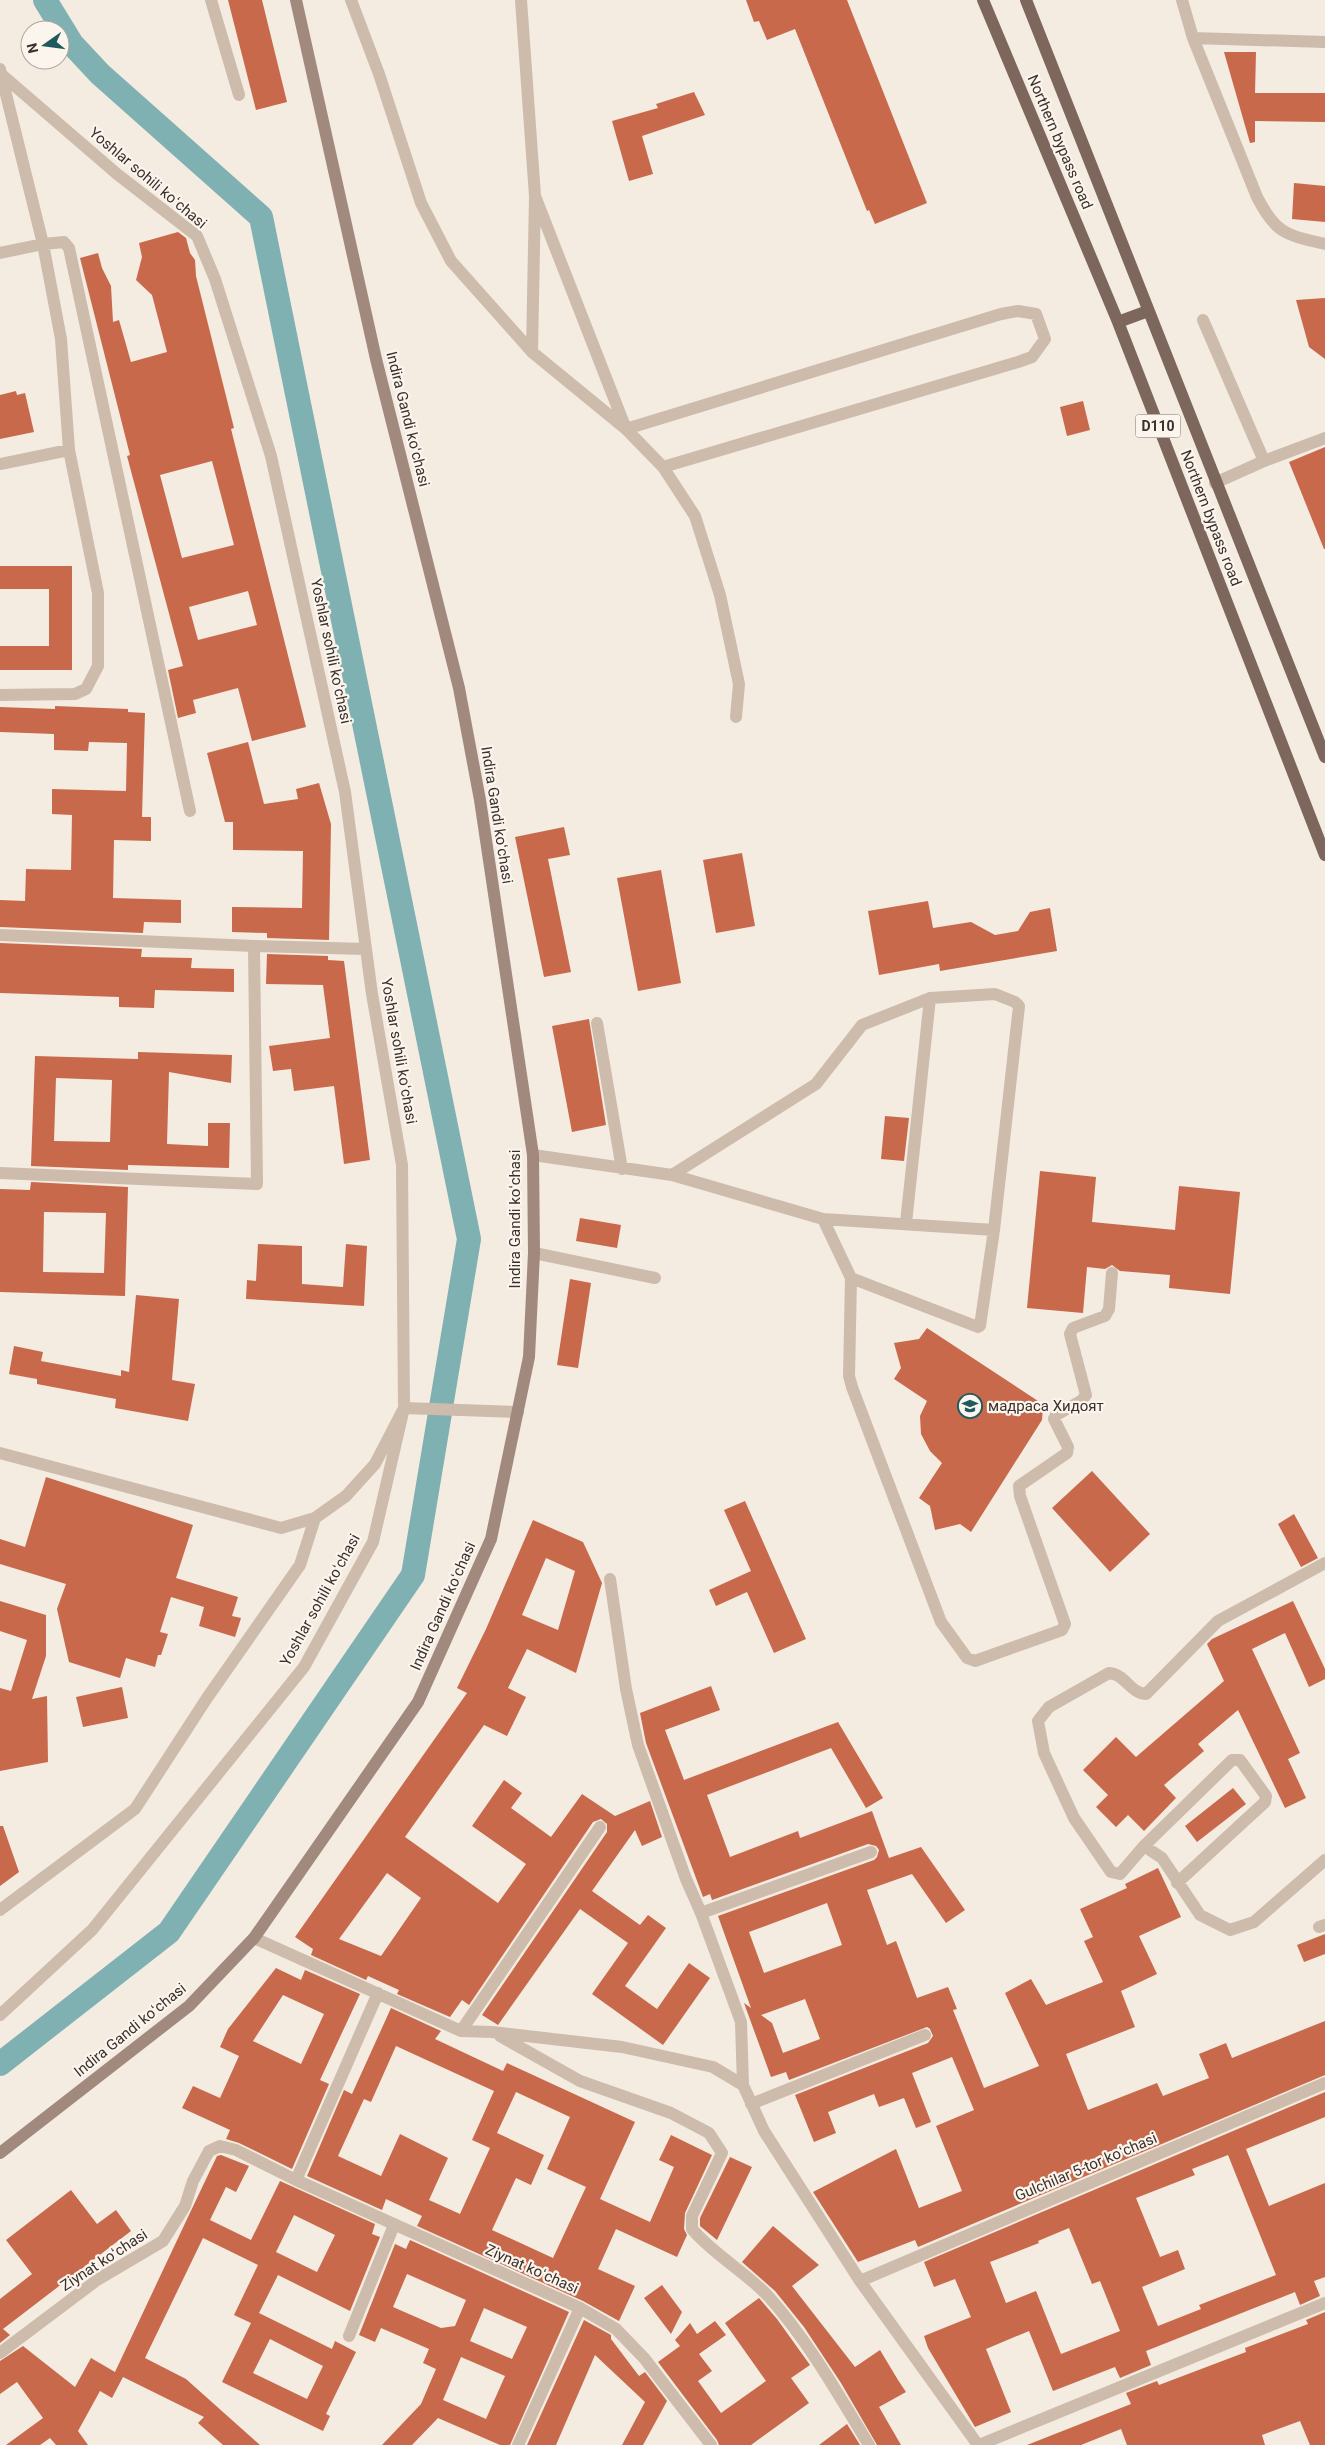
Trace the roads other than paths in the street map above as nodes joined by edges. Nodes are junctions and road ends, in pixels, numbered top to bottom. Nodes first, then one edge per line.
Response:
1 (211, 0) edge
2 (296, 0) edge
3 (352, 0) edge
4 (522, 0) edge
5 (983, 0) edge
6 (1026, 0) edge
7 (1182, 0) edge
8 (1193, 38) junction
9 (1325, 42) edge
10 (1, 71) edge
11 (239, 96) dead end
12 (534, 196) junction
13 (43, 244) junction
14 (1325, 244) edge
15 (0, 253) edge
16 (1148, 311) junction
17 (1203, 320) dead end
18 (1118, 322) junction
19 (532, 352) junction
20 (626, 429) junction
21 (1325, 438) edge
22 (69, 450) junction
23 (1264, 461) junction
24 (0, 464) edge
25 (663, 467) junction
26 (1215, 483) junction
27 (0, 695) edge
28 (736, 717) dead end
29 (1325, 757) edge
30 (190, 810) dead end
31 (1325, 855) edge
32 (0, 935) edge
33 (254, 946) junction
34 (366, 949) junction
35 (930, 998) junction
36 (598, 1023) dead end
37 (533, 1155) junction
38 (622, 1169) junction
39 (0, 1173) edge
40 (672, 1175) junction
41 (824, 1219) junction
42 (906, 1223) junction
43 (994, 1230) junction
44 (534, 1253) junction
45 (1112, 1273) dead end
46 (655, 1278) dead end
47 (851, 1278) junction
48 (404, 1408) junction
49 (518, 1412) junction
50 (0, 1453) edge
51 (315, 1518) junction
52 (1325, 1563) edge
53 (610, 1579) dead end
54 (600, 1827) dead end
55 (1144, 1846) junction
56 (871, 1852) dead end
57 (1325, 1860) edge
58 (1177, 1883) junction
59 (0, 1910) edge
60 (701, 1913) junction
61 (254, 1938) junction
62 (378, 1993) junction
63 (0, 2015) edge
64 (461, 2031) junction
65 (492, 2032) junction
66 (925, 2035) dead end
67 (1325, 2083) edge
68 (743, 2084) junction
69 (751, 2104) junction
70 (0, 2153) edge
71 (296, 2180) junction
72 (394, 2225) junction
73 (860, 2281) junction
74 (1325, 2303) edge
75 (580, 2308) junction
76 (349, 2336) dead end
77 (0, 2353) edge
78 (518, 2445) edge
79 (711, 2445) edge
80 (869, 2445) edge
81 (978, 2445) edge

1 - 11 street
2 - 37 street, Indira Gandi koʻchasi
3 - 19 street
4 - 12 street
5 - 18 main road, Northern bypass road / D110
6 - 16 main road, Northern bypass road / D110
7 - 8 street
8 - 9 street
8 - 14 street
10 - 13 street
10 - 34 street, Yoshlar sohili koʻchasi
12 - 19 street
12 - 20 street
13 - 15 street
13 - 22 street
13 - 30 street
16 - 18 main road
16 - 26 main road, Northern bypass road / D110
17 - 23 street
18 - 31 main road, Northern bypass road / D110
19 - 20 street
20 - 25 street
20 - 25 street
21 - 23 street
22 - 24 street
22 - 27 street
23 - 26 street
25 - 28 street
26 - 29 main road, Northern bypass road / D110
32 - 33 street
33 - 34 street
33 - 39 street
34 - 48 street, Yoshlar sohili koʻchasi
35 - 40 street
35 - 42 street
35 - 43 street
36 - 38 street
37 - 38 street
37 - 44 street, Indira Gandi koʻchasi
38 - 40 street
40 - 41 street
41 - 42 street
41 - 47 street
42 - 43 street
43 - 47 street
44 - 46 street
44 - 49 street, Indira Gandi koʻchasi
45 - 47 street
48 - 49 street
48 - 51 street
48 - 63 street, Yoshlar sohili koʻchasi
49 - 61 street, Indira Gandi koʻchasi
50 - 51 street
51 - 59 street
52 - 55 street
53 - 60 street
54 - 64 street
55 - 58 street
55 - 58 street
56 - 60 street
57 - 58 street
60 - 68 street
61 - 62 street
61 - 70 street, Indira Gandi koʻchasi
62 - 64 street
62 - 71 street
64 - 65 street
65 - 68 street
65 - 80 street
66 - 69 street
67 - 73 street, Gulchilar 5-tor koʻchasi
68 - 69 street
69 - 73 street
71 - 72 street, Ziynat koʻchasi
71 - 77 street, Ziynat koʻchasi
72 - 75 street, Ziynat koʻchasi
72 - 76 street
73 - 81 street
74 - 81 street
75 - 78 street
75 - 79 street, Ziynat koʻchasi

